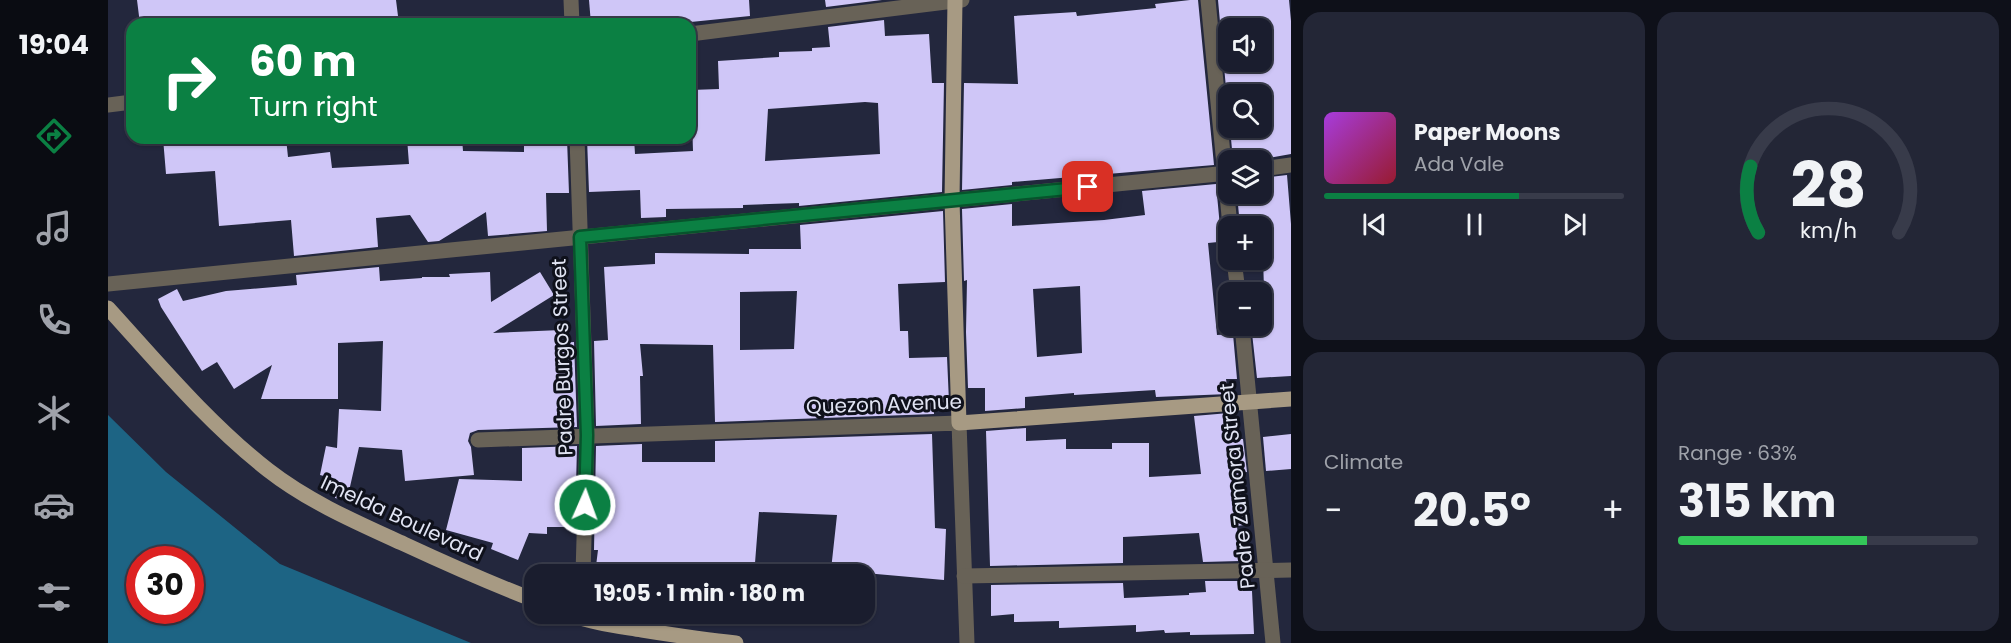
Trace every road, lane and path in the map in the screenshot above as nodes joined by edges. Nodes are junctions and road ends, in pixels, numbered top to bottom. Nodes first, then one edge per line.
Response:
1 (571, 0) edge
2 (955, 0) edge
3 (962, 0) edge
4 (1208, 0) edge
5 (572, 18) edge
6 (696, 33) edge
7 (126, 103) edge
8 (108, 105) edge
9 (577, 144) edge
10 (1224, 150) edge
11 (1291, 165) edge
12 (1272, 168) edge
13 (1218, 174) edge
14 (952, 200) junction
15 (580, 237) junction
16 (108, 284) edge
17 (108, 308) edge
18 (1243, 336) edge
19 (1291, 399) edge
20 (1250, 402) junction
21 (959, 423) junction
22 (587, 435) junction
23 (478, 440) dead end
24 (583, 564) edge
25 (1291, 570) edge
26 (1267, 571) junction
27 (964, 576) junction
28 (524, 596) edge
29 (621, 624) edge
30 (736, 643) edge
31 (967, 643) edge
32 (1273, 643) edge

1 - 5 street
2 - 3 street
2 - 6 street
2 - 14 main road
4 - 10 street
7 - 8 street
9 - 15 street, Padre Burgos Street
11 - 12 street
13 - 14 street
14 - 15 street
14 - 21 main road
15 - 16 street
15 - 22 street, Padre Burgos Street
17 - 28 main road, Imelda Boulevard
18 - 20 street, Padre Zamora Street
19 - 20 main road, Quezon Avenue
20 - 21 main road, Quezon Avenue
20 - 26 street, Padre Zamora Street
21 - 22 street, Quezon Avenue
21 - 27 street
22 - 23 street, Quezon Avenue
22 - 24 street, Padre Burgos Street
25 - 26 street
26 - 27 street
26 - 32 street, Padre Zamora Street
27 - 31 street
29 - 30 main road

